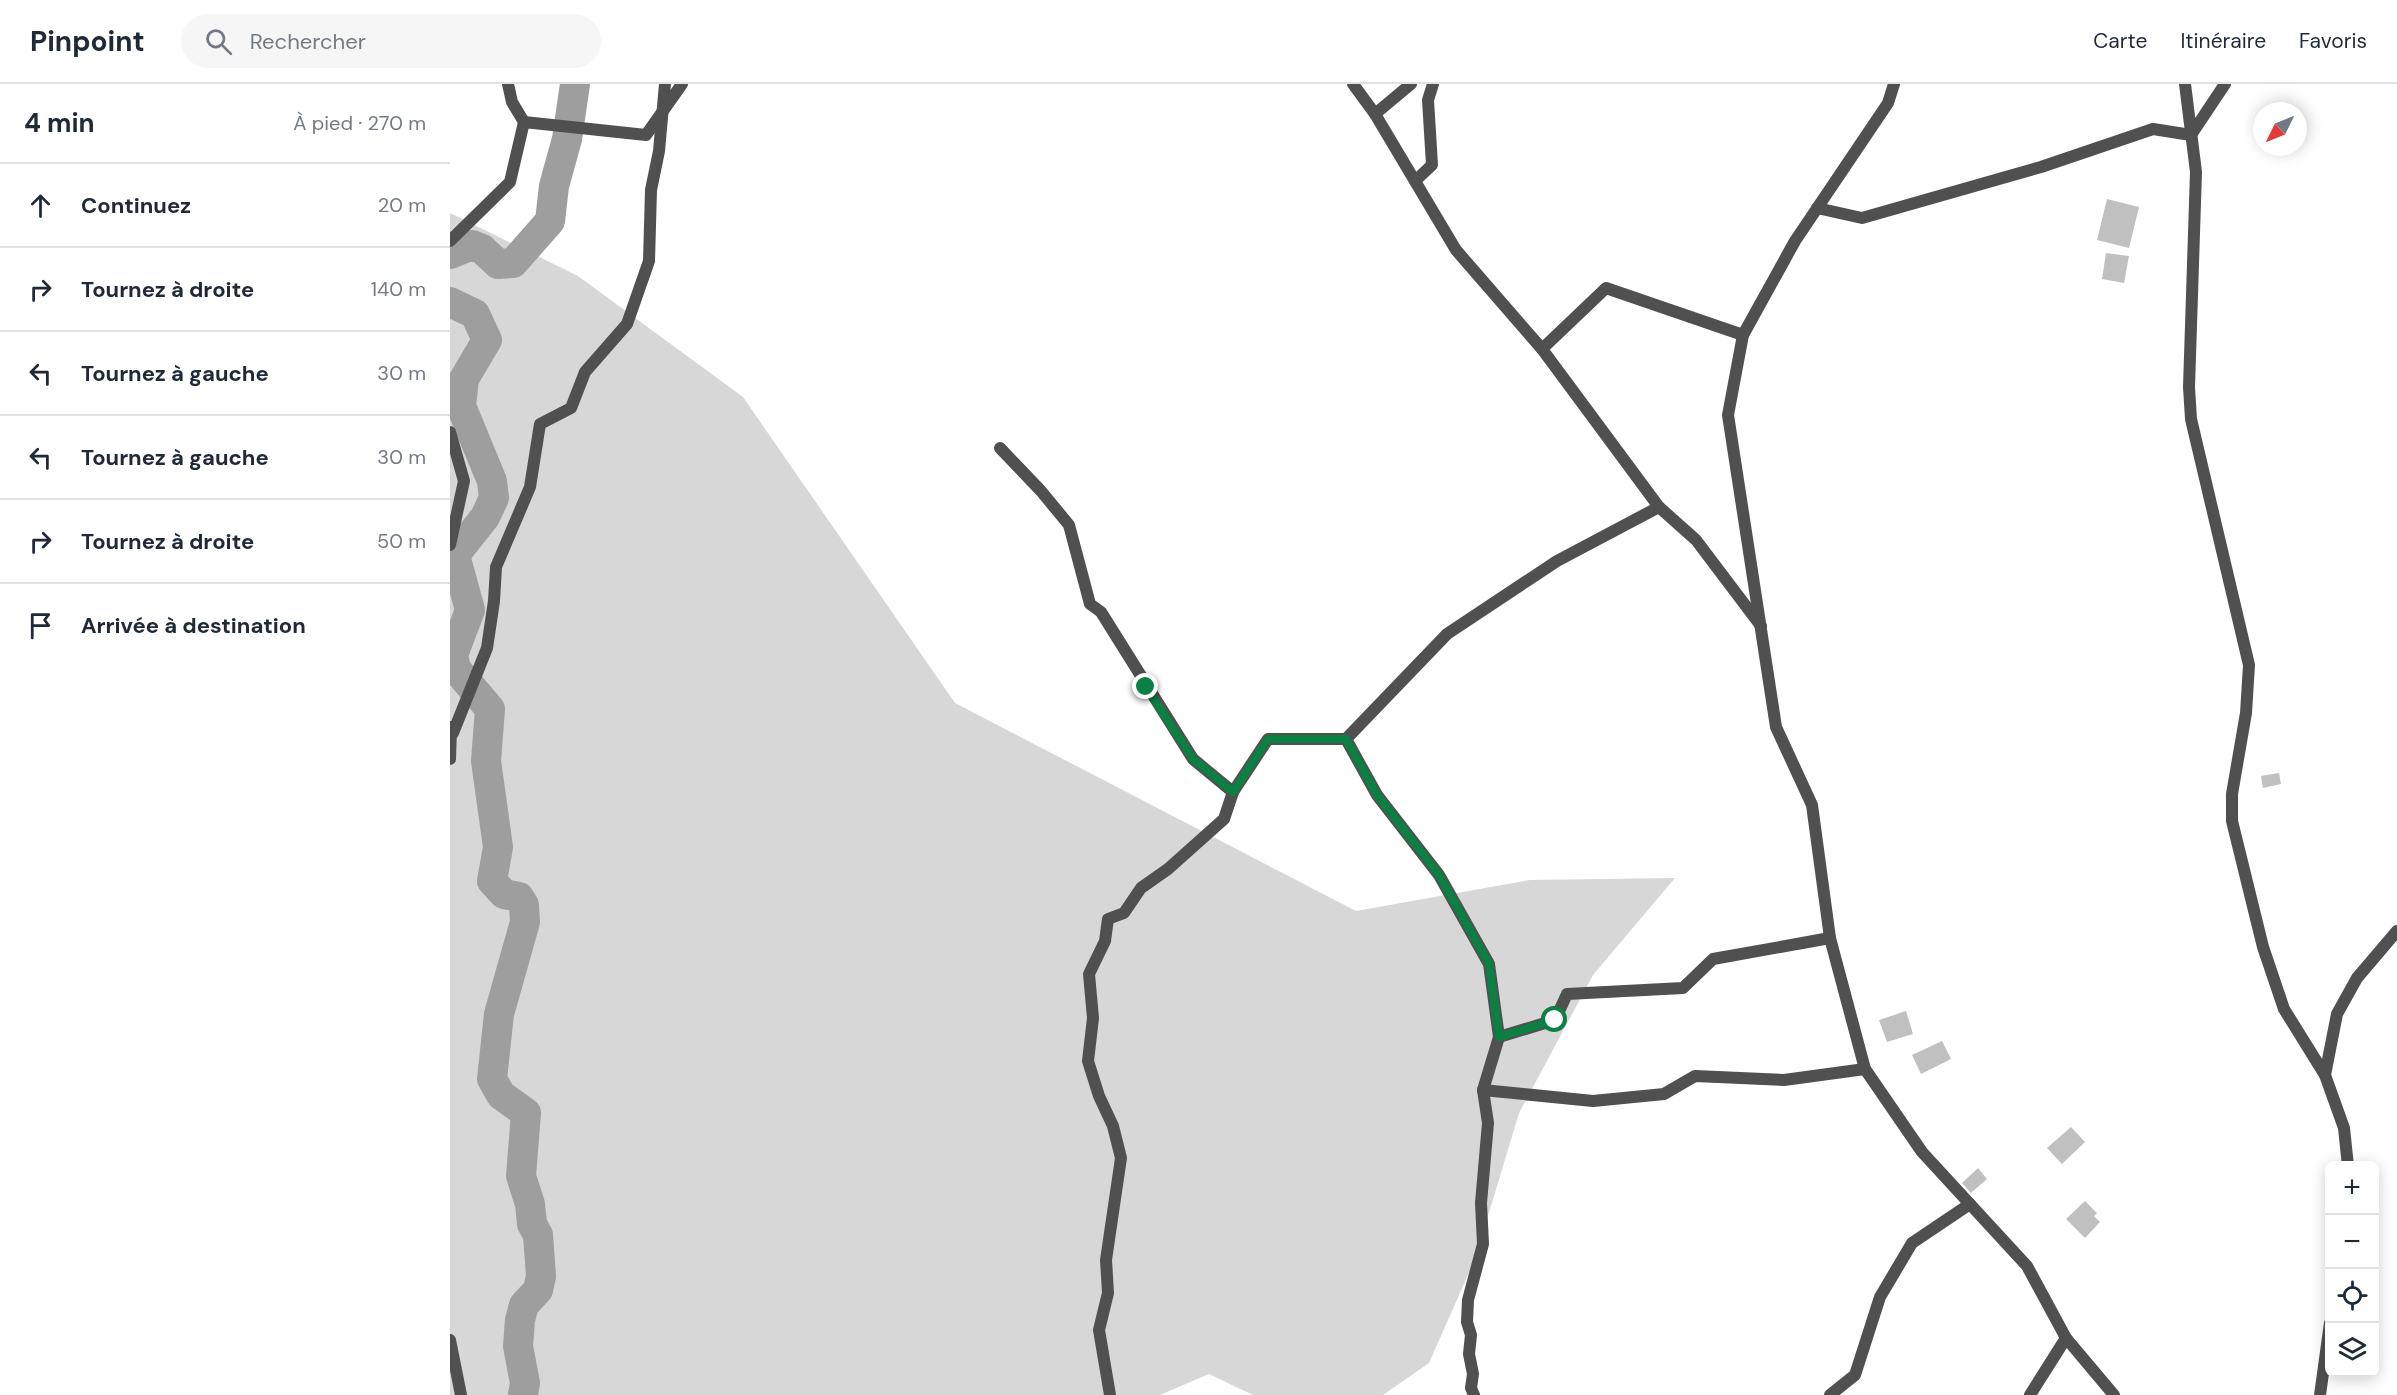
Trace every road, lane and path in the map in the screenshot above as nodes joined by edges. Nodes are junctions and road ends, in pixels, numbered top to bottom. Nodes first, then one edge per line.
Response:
1 (508, 84) edge
2 (665, 84) edge
3 (682, 84) edge
4 (1353, 84) edge
5 (1411, 84) edge
6 (1433, 84) edge
7 (1894, 84) edge
8 (2185, 84) edge
9 (2225, 84) edge
10 (664, 110) junction
11 (1375, 114) junction
12 (524, 122) junction
13 (2191, 135) junction
14 (1414, 181) junction
15 (1817, 208) junction
16 (450, 241) edge
17 (1743, 335) junction
18 (1542, 349) junction
19 (450, 432) edge
20 (1000, 448) dead end
21 (1659, 507) junction
22 (450, 545) edge
23 (1762, 627) junction
24 (451, 729) edge
25 (1346, 739) junction
26 (450, 759) edge
27 (1233, 792) junction
28 (2397, 931) edge
29 (1830, 938) junction
30 (1499, 1037) junction
31 (1865, 1069) junction
32 (2325, 1075) junction
33 (1483, 1090) junction
34 (2347, 1161) edge
35 (1970, 1204) junction
36 (2066, 1338) junction
37 (450, 1340) edge
38 (2325, 1359) edge
39 (461, 1395) edge
40 (1110, 1395) edge
41 (1474, 1395) edge
42 (1830, 1395) edge
43 (2030, 1395) edge
44 (2114, 1395) edge
45 (2320, 1395) edge

1 - 12 street
2 - 10 street
3 - 10 street
4 - 11 street
5 - 11 street
6 - 14 street
7 - 15 street
8 - 13 street
9 - 13 street
10 - 12 street
10 - 24 street
11 - 14 street
12 - 16 street
13 - 15 street
13 - 32 street
14 - 18 street
15 - 17 street
17 - 18 street
17 - 23 street
18 - 21 street
19 - 22 street
20 - 27 street
21 - 23 street
21 - 25 street
23 - 29 street
24 - 26 street
25 - 27 street
25 - 30 street
27 - 40 street
28 - 32 street
29 - 30 street
29 - 31 street
30 - 33 street
31 - 33 street
31 - 35 street
32 - 34 street
33 - 41 street
35 - 36 street
35 - 42 street
36 - 43 street
36 - 44 street
37 - 39 street
38 - 45 street

